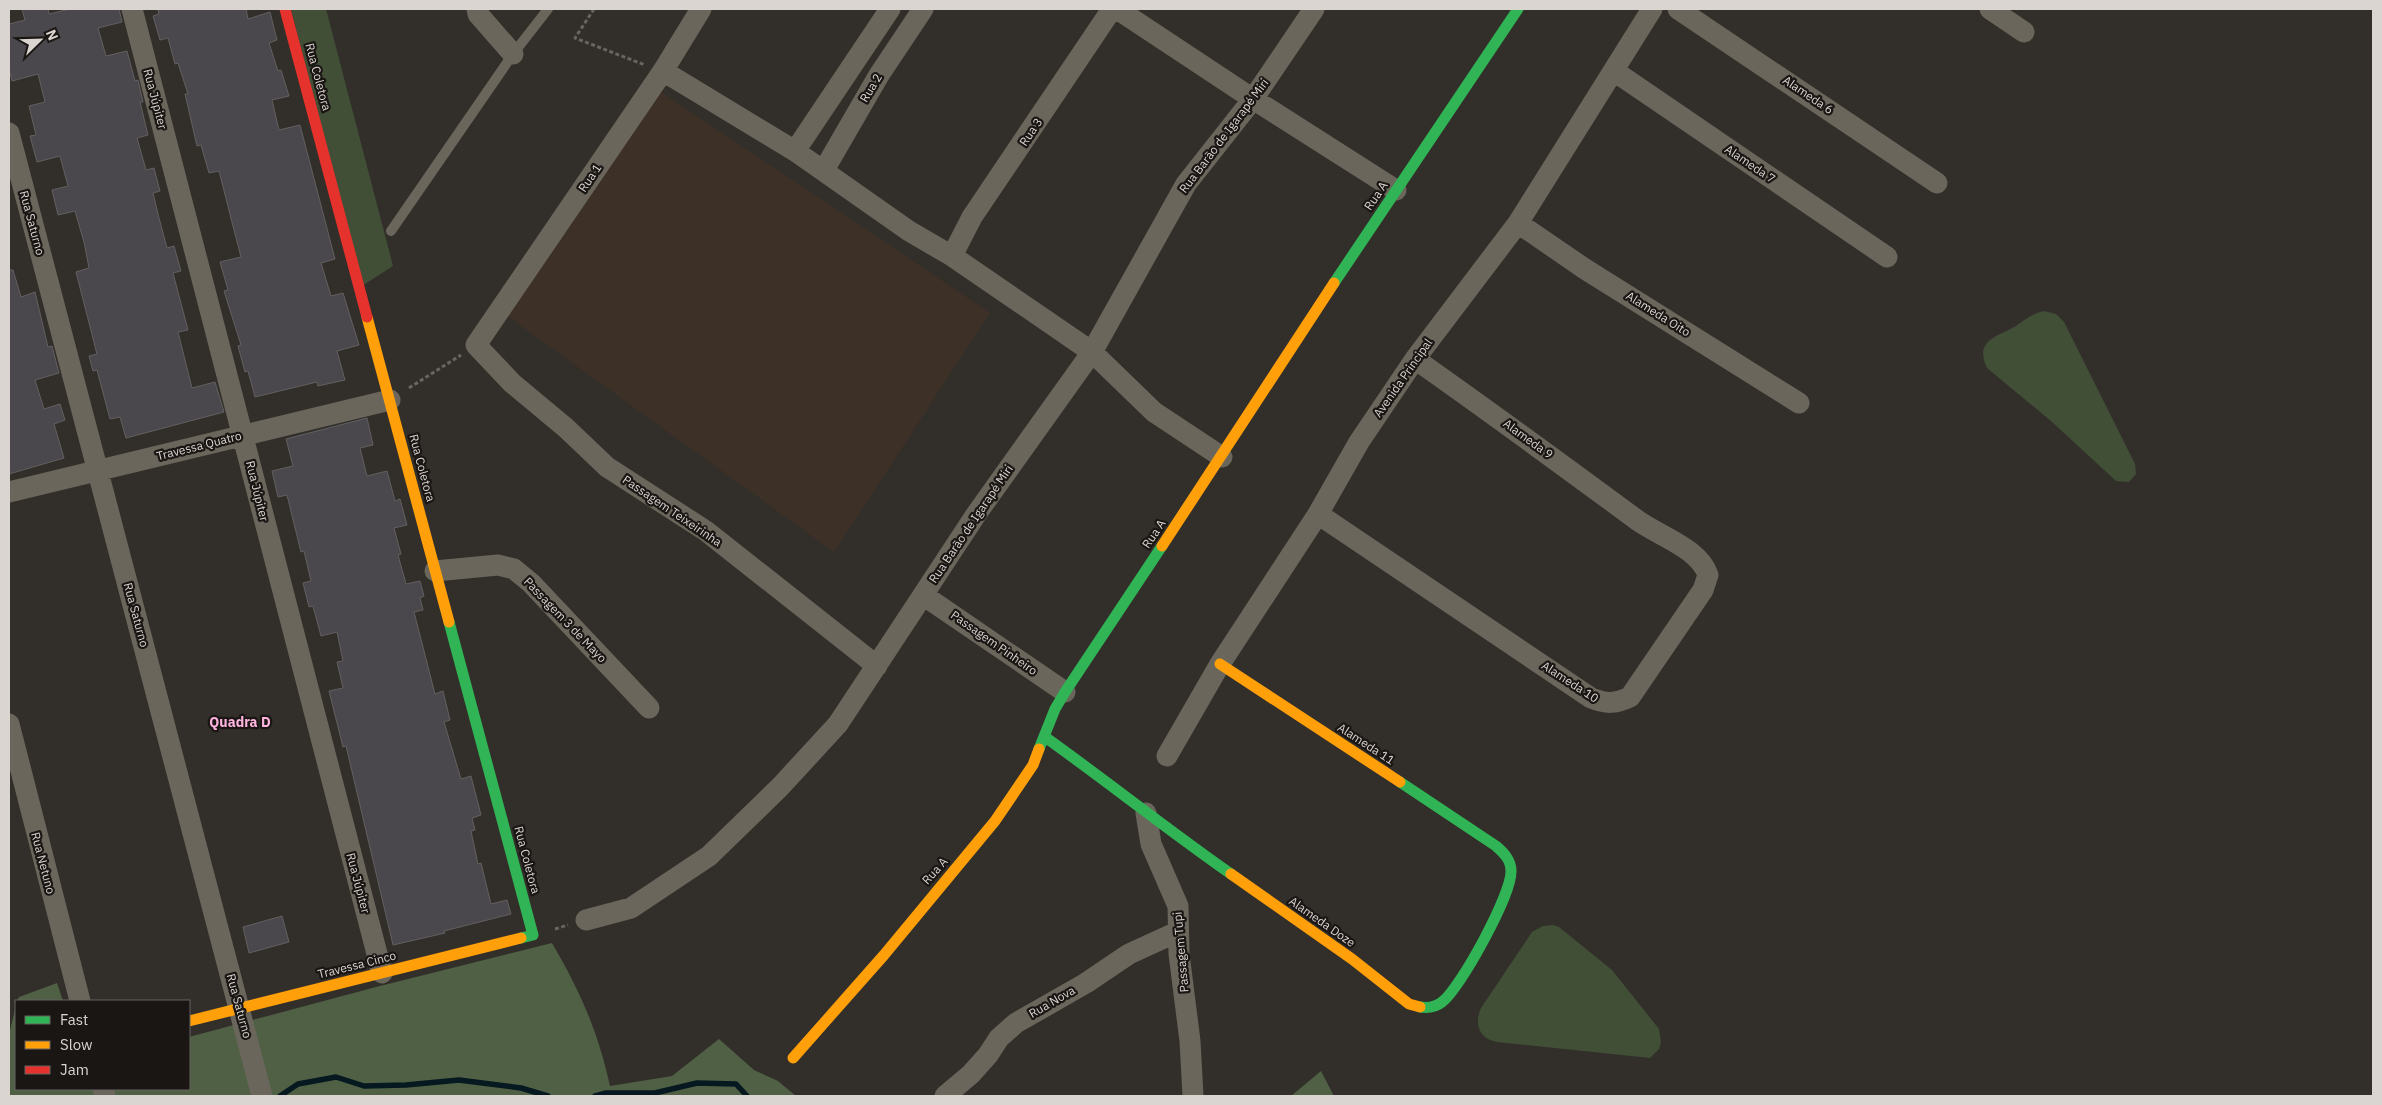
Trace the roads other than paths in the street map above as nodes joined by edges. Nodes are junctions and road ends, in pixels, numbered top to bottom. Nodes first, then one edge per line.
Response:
1 (132, 9) edge
2 (285, 9) edge
3 (477, 9) edge
4 (548, 9) edge
5 (701, 9) edge
6 (890, 9) edge
7 (923, 9) edge
8 (1112, 9) edge
9 (1117, 9) edge
10 (1314, 9) edge
11 (1518, 9) edge
12 (1652, 9) edge
13 (1678, 9) edge
14 (1990, 9) edge
15 (2024, 32) dead end
16 (513, 54) junction
17 (663, 71) junction
18 (1614, 71) junction
19 (1253, 99) junction
20 (9, 133) edge
21 (795, 151) junction
22 (824, 170) junction
23 (1936, 183) dead end
24 (1396, 190) junction
25 (1518, 223) junction
26 (391, 231) dead end
27 (952, 256) junction
28 (1887, 257) dead end
29 (476, 345) joint
30 (1092, 352) junction
31 (1415, 359) junction
32 (390, 400) junction
33 (1799, 402) dead end
34 (243, 435) junction
35 (1222, 457) junction
36 (98, 471) junction
37 (9, 492) edge
38 (1318, 514) junction
39 (1639, 522) joint
40 (435, 571) junction
41 (923, 595) junction
42 (1220, 664) junction
43 (877, 666) junction
44 (1065, 692) junction
45 (649, 708) dead end
46 (9, 724) edge
47 (1044, 737) junction
48 (1167, 756) dead end
49 (1146, 813) junction
50 (1496, 846) joint
51 (586, 920) road end
52 (1178, 932) junction
53 (533, 935) joint
54 (382, 973) junction
55 (80, 1000) edge
56 (240, 1008) junction
57 (190, 1021) edge
58 (794, 1058) dead end
59 (262, 1092) edge
60 (945, 1096) edge
61 (1193, 1096) edge

1 - 34 street, Rua Júpiter
2 - 32 street, Rua Coletora
3 - 16 street
4 - 16 lane
5 - 17 street, Rua 1
6 - 21 street
7 - 22 street, Rua 2
8 - 27 street, Rua 3
9 - 19 street
10 - 19 street, Rua Barão de Igarapé Miri
11 - 24 street, Rua A
12 - 18 street, Avenida Principal
13 - 23 street, Alameda 6
14 - 15 street
16 - 26 lane
17 - 21 street
17 - 29 street, Rua 1
18 - 25 street, Avenida Principal
18 - 28 street, Alameda 7
19 - 24 street
19 - 30 street, Rua Barão de Igarapé Miri
20 - 36 street, Rua Saturno
21 - 22 street
22 - 27 street
24 - 35 street, Rua A
25 - 31 street, Avenida Principal
25 - 33 street, Alameda Oito
27 - 30 street
29 - 43 street, Passagem Teixeirinha
30 - 35 street
30 - 41 street, Rua Barão de Igarapé Miri
31 - 38 street, Avenida Principal
31 - 39 street, Alameda 9
32 - 34 street, Travessa Quatro
32 - 40 street, Rua Coletora
34 - 36 street, Travessa Quatro
34 - 54 street, Rua Júpiter
35 - 44 street, Rua A
36 - 37 street, Travessa Quatro
36 - 56 street, Rua Saturno
38 - 39 street, Alameda 10
38 - 42 street, Avenida Principal
40 - 45 street, Passagem 3 de Mayo
40 - 53 street, Rua Coletora
41 - 43 street, Rua Barão de Igarapé Miri
41 - 44 street, Passagem Pinheiro
42 - 48 street, Avenida Principal
42 - 50 street, Alameda 11
43 - 51 street, Rua Barão de Igarapé Miri
44 - 47 street, Rua A
46 - 55 street, Rua Netuno
47 - 49 street, Alameda Doze
47 - 58 street, Rua A
49 - 50 street, Alameda Doze
49 - 52 street, Passagem Tupi
52 - 60 street, Rua Nova
52 - 61 street, Passagem Tupi
53 - 54 street, Travessa Cinco
54 - 56 street, Travessa Cinco
56 - 57 street, Travessa Cinco
56 - 59 street, Rua Saturno

